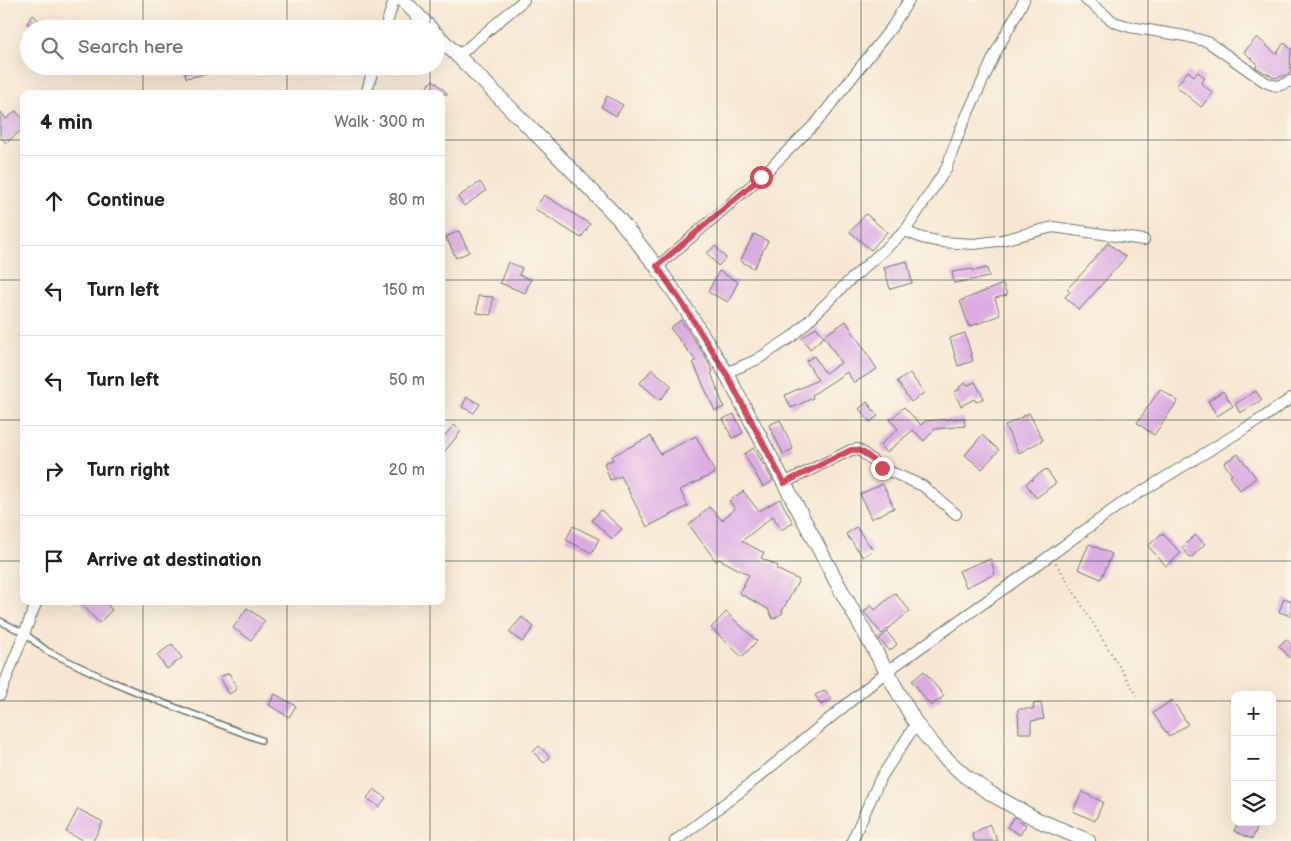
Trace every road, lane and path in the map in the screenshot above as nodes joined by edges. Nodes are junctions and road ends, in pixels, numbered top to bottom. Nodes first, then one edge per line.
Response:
1 (394, 0) edge
2 (403, 0) edge
3 (524, 0) edge
4 (909, 0) edge
5 (1024, 0) edge
6 (1086, 0) edge
7 (388, 20) edge
8 (422, 20) edge
9 (445, 43) edge
10 (458, 56) junction
11 (371, 75) edge
12 (1291, 81) edge
13 (367, 90) edge
14 (905, 231) junction
15 (1144, 240) dead end
16 (657, 266) junction
17 (726, 373) junction
18 (1291, 398) edge
19 (784, 483) junction
20 (956, 514) dead end
21 (1051, 555) junction
22 (35, 605) edge
23 (0, 621) edge
24 (24, 633) junction
25 (886, 672) junction
26 (0, 695) edge
27 (1138, 697) dead end
28 (916, 724) junction
29 (261, 740) dead end
30 (676, 841) edge
31 (852, 841) edge
32 (1088, 841) edge

1 - 7 street
2 - 8 main road
3 - 10 street
4 - 16 street
5 - 14 street
6 - 12 street
9 - 10 main road
10 - 16 main road
11 - 13 street
14 - 15 street
14 - 17 street
16 - 17 main road
17 - 19 main road
18 - 21 street
19 - 20 street
19 - 25 main road
21 - 25 street
21 - 27 path
22 - 24 street
23 - 24 lane
24 - 26 street
24 - 29 lane
25 - 28 main road
25 - 30 street
28 - 31 street
28 - 32 main road

